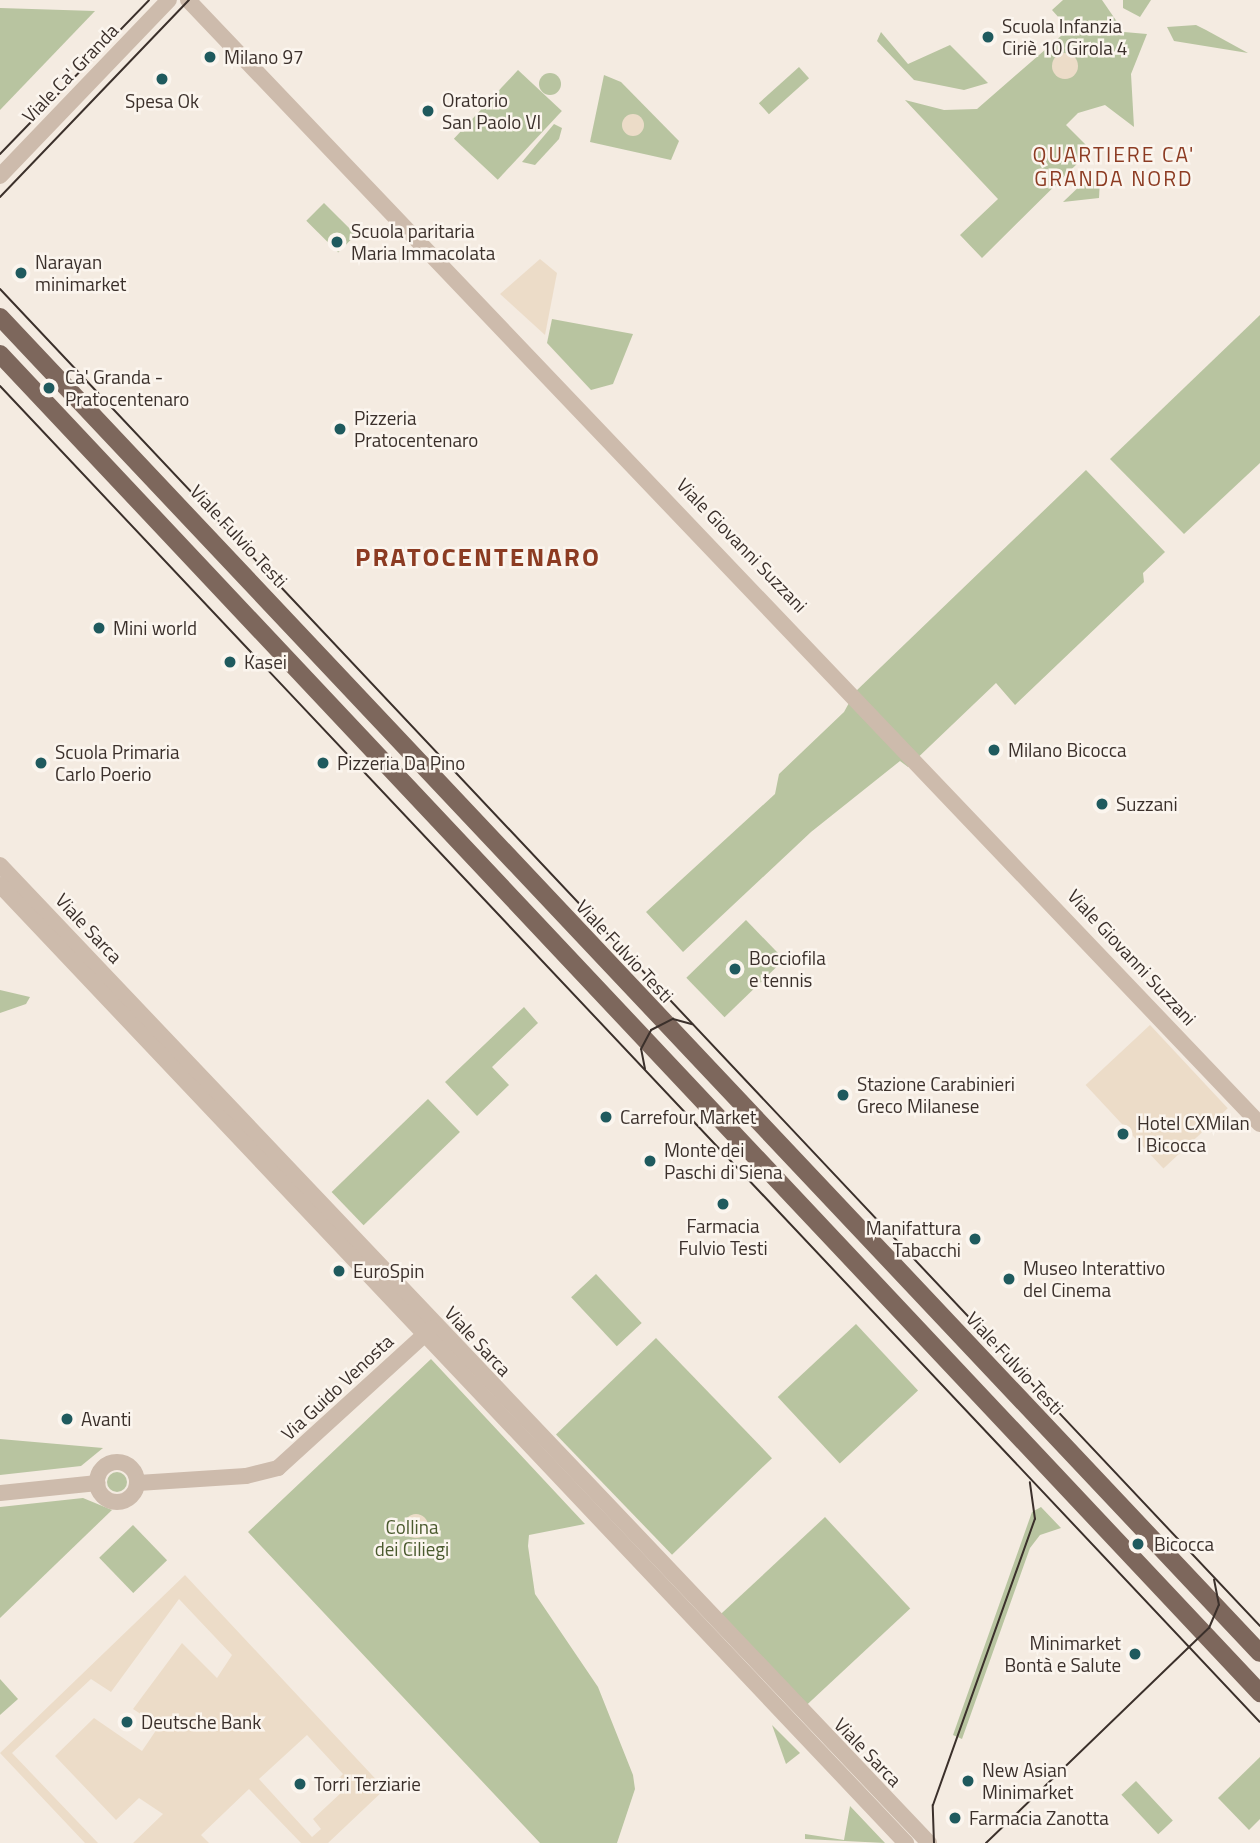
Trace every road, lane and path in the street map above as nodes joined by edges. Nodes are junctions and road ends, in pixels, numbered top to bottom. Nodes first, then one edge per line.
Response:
1 (169, 0) edge
2 (188, 0) edge
3 (0, 175) edge
4 (0, 317) edge
5 (0, 354) edge
6 (0, 865) edge
7 (0, 885) edge
8 (637, 995) junction
9 (618, 1013) junction
10 (1260, 1124) edge
11 (429, 1330) junction
12 (97, 1483) junction
13 (138, 1483) junction
14 (0, 1493) edge
15 (1222, 1612) junction
16 (1197, 1625) junction
17 (1260, 1653) edge
18 (1260, 1693) edge
19 (906, 1843) edge
20 (929, 1843) edge

1 - 3 street, Viale Ca' Granda
2 - 10 street, Viale Giovanni Suzzani
4 - 8 main road, Viale Fulvio Testi
5 - 9 main road
6 - 11 street, Viale Sarca
7 - 11 street, Viale Sarca
8 - 9 main road
8 - 15 main road, Viale Fulvio Testi
9 - 16 main road
11 - 13 street, Via Guido Venosta
11 - 19 street, Viale Sarca
11 - 20 street, Viale Sarca
12 - 13 street
12 - 13 street
12 - 14 street
15 - 16 main road
15 - 17 main road, Viale Fulvio Testi
16 - 18 main road

